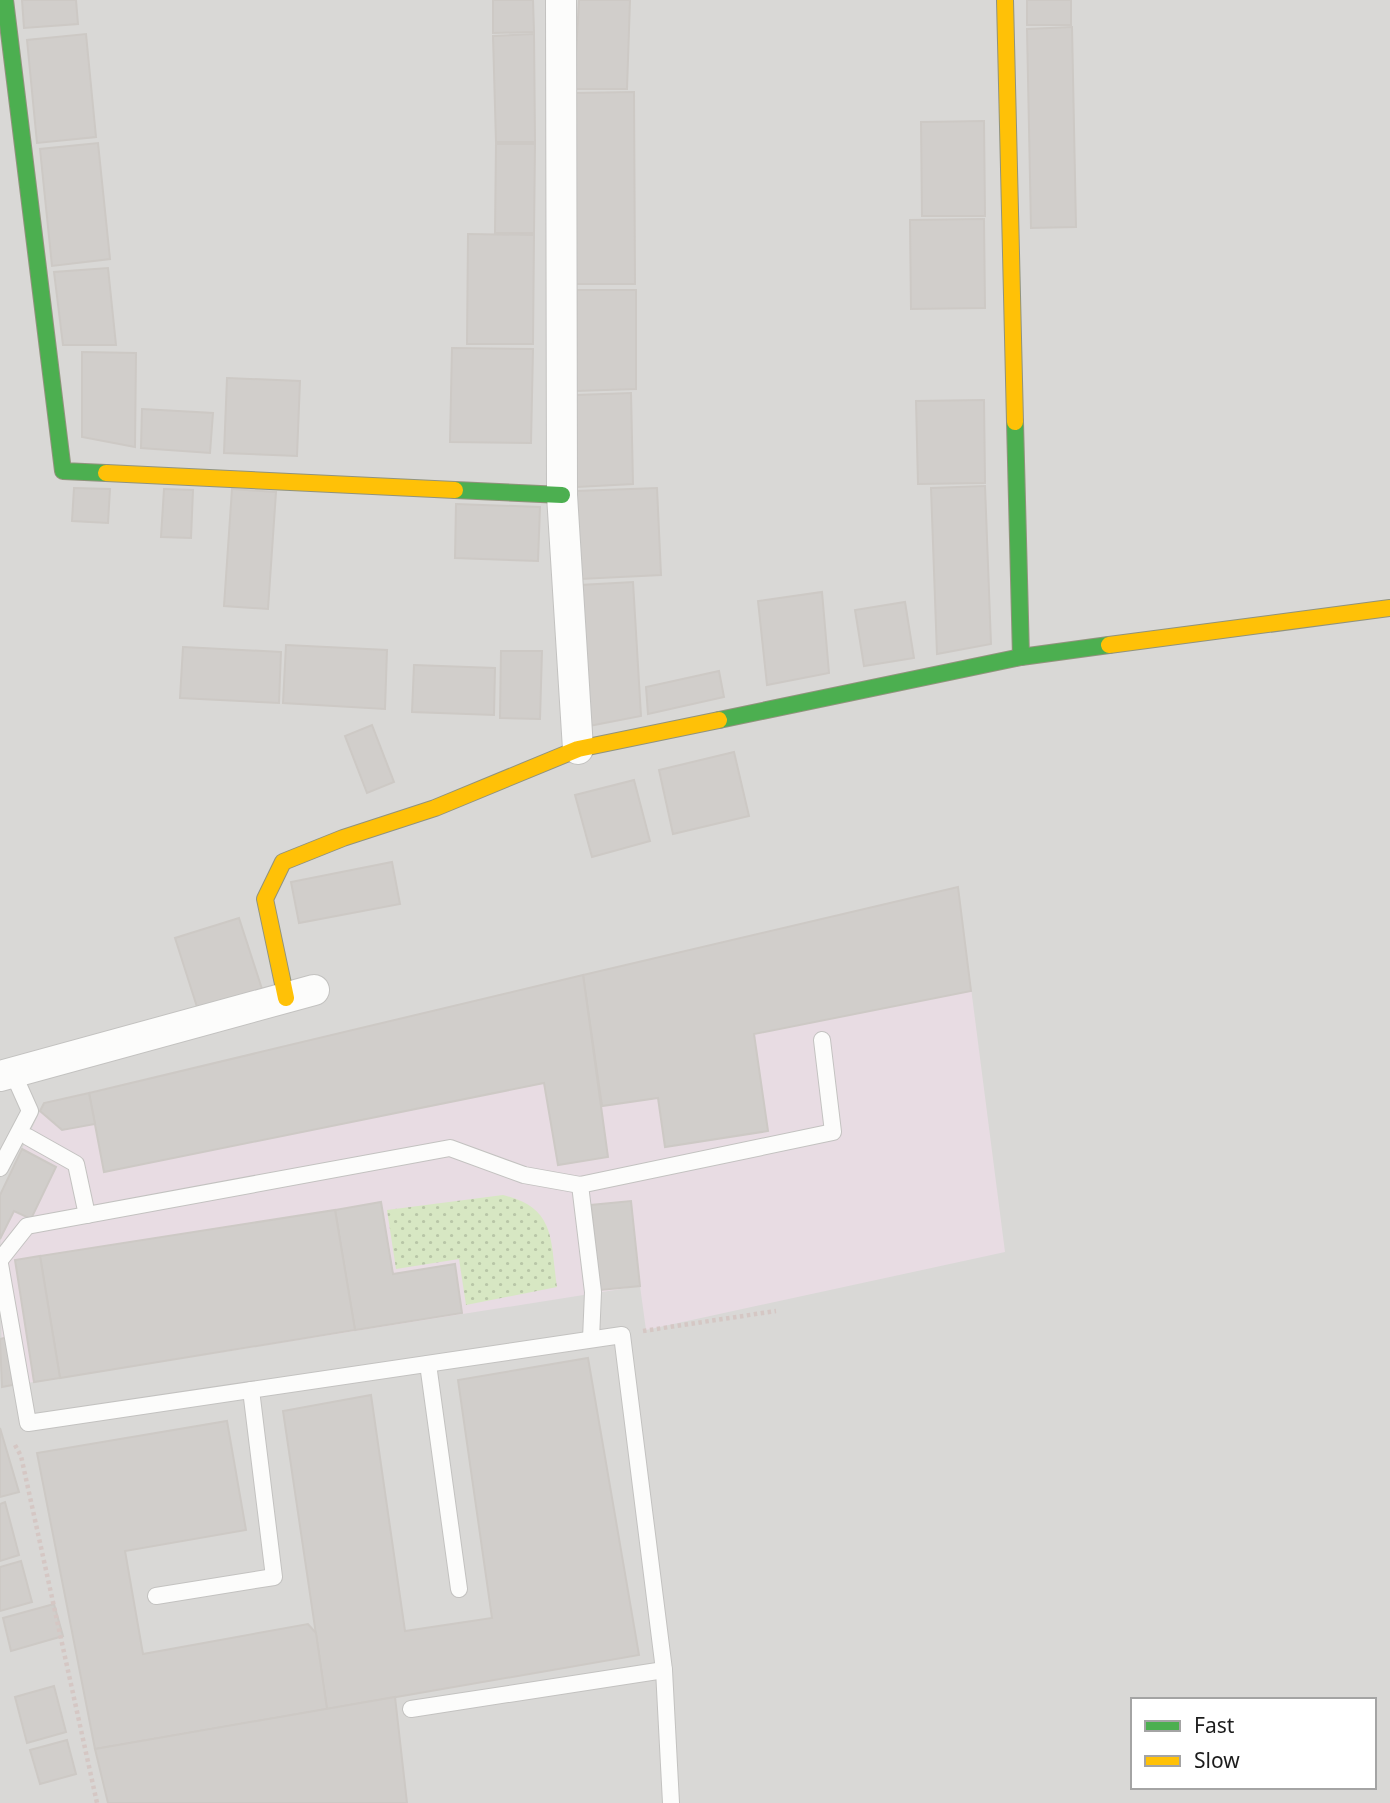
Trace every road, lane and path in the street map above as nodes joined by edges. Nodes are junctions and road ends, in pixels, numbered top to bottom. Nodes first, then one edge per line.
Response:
1 (5, 0) edge
2 (561, 0) edge
3 (1005, 0) edge
4 (562, 495) junction
5 (1390, 608) edge
6 (1021, 657) junction
7 (578, 749) junction
8 (300, 994) joint
9 (822, 1040) dead end
10 (6, 1075) edge
11 (28, 1137) dead end
12 (0, 1168) edge
13 (580, 1185) junction
14 (87, 1215) junction
15 (0, 1262) edge
16 (776, 1311) dead end
17 (622, 1335) junction
18 (591, 1339) junction
19 (428, 1364) junction
20 (251, 1390) junction
21 (15, 1444) dead end
22 (459, 1589) dead end
23 (156, 1596) dead end
24 (664, 1670) junction
25 (411, 1709) dead end
26 (97, 1803) edge
27 (671, 1803) edge

1 - 4 street
2 - 4 street
3 - 6 street
4 - 7 street
5 - 6 street
6 - 7 street
7 - 8 street
8 - 10 street
9 - 13 lane
10 - 12 lane
11 - 14 lane
13 - 14 lane
13 - 18 lane
14 - 15 lane
15 - 20 lane
16 - 17 path
17 - 18 lane
17 - 24 lane
18 - 19 lane
19 - 20 lane
19 - 22 lane
20 - 23 lane
21 - 26 path
24 - 25 lane
24 - 27 lane

